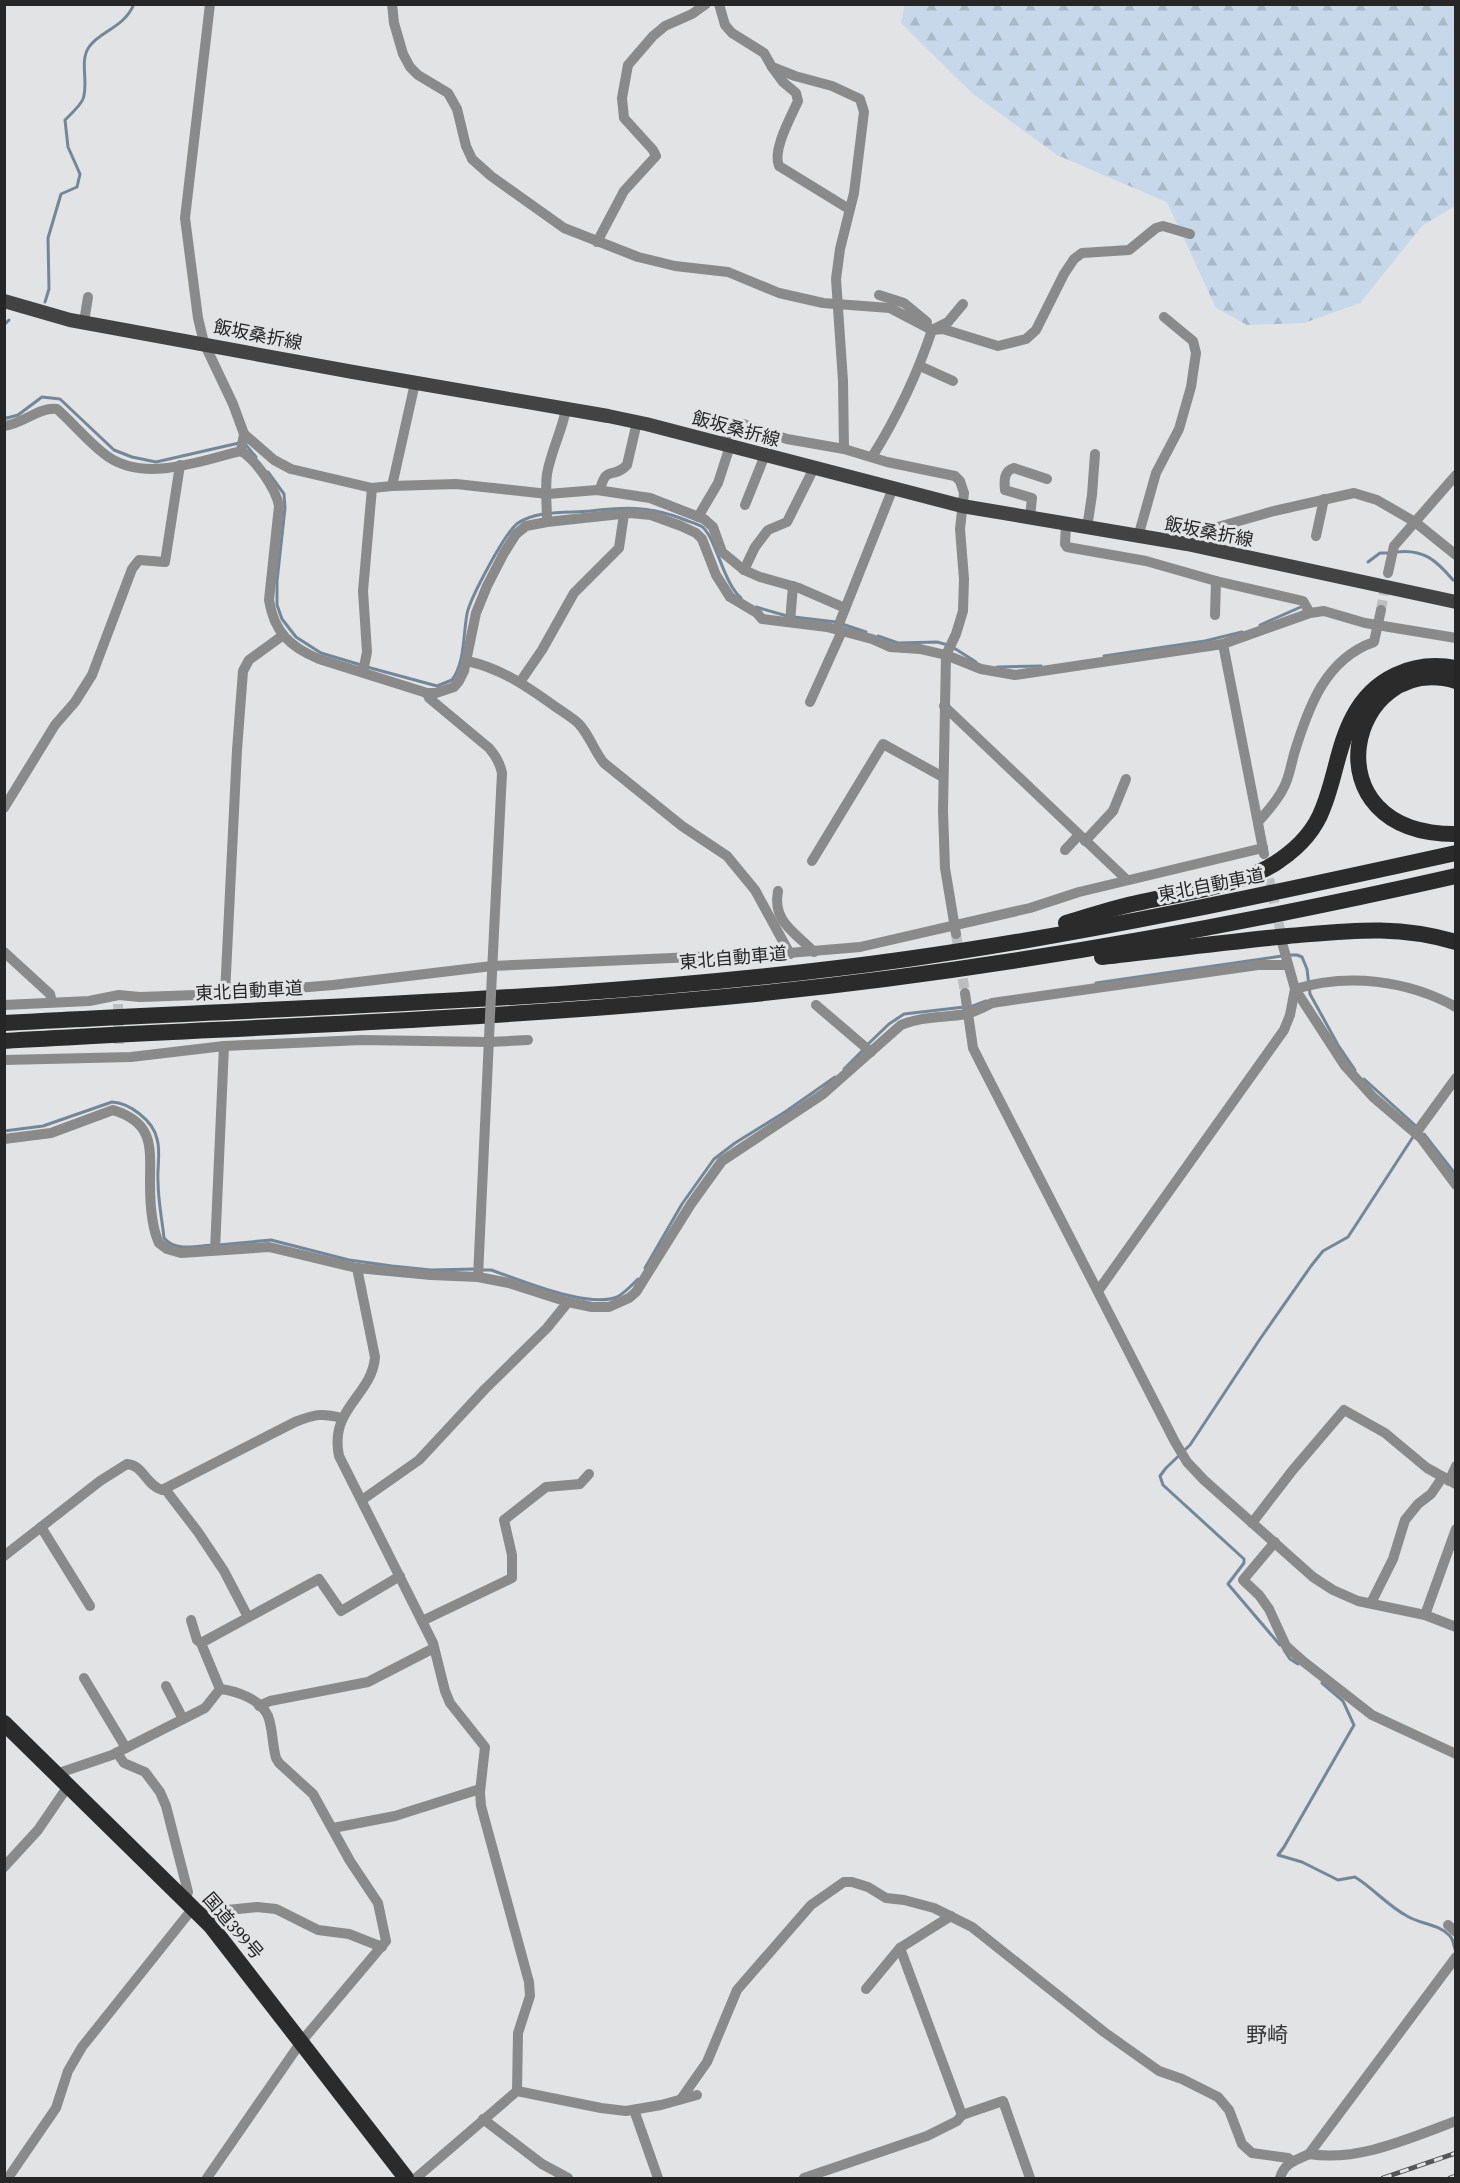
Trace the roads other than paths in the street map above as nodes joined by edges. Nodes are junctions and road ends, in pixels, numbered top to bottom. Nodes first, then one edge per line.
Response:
1 (210, 4) edge
2 (392, 4) edge
3 (706, 4) edge
4 (719, 4) edge
5 (772, 67) junction
6 (849, 209) junction
7 (1190, 234) dead end
8 (597, 242) junction
9 (879, 296) dead end
10 (88, 297) dead end
11 (4, 301) edge
12 (963, 304) dead end
13 (837, 305) junction
14 (1164, 317) dead end
15 (84, 322) junction
16 (932, 330) junction
17 (204, 343) junction
18 (920, 366) junction
19 (953, 381) dead end
20 (415, 383) junction
21 (566, 409) junction
22 (637, 422) junction
23 (4, 426) edge
24 (243, 443) junction
25 (727, 445) junction
26 (844, 449) junction
27 (1095, 454) dead end
28 (765, 455) junction
29 (872, 457) junction
30 (180, 465) junction
31 (814, 468) junction
32 (1455, 475) edge
33 (1047, 479) dead end
34 (392, 486) junction
35 (372, 488) junction
36 (893, 488) junction
37 (600, 490) junction
38 (548, 494) junction
39 (1324, 499) junction
40 (745, 505) dead end
41 (962, 506) junction
42 (624, 514) junction
43 (547, 516) junction
44 (1030, 518) junction
45 (1415, 522) junction
46 (1066, 524) junction
47 (700, 525) junction
48 (1087, 528) junction
49 (1316, 536) dead end
50 (1138, 537) junction
51 (1186, 544) junction
52 (1455, 555) edge
53 (744, 570) junction
54 (1388, 573) tunnel mouth
55 (1216, 581) junction
56 (793, 586) junction
57 (1455, 602) edge
58 (845, 608) junction
59 (1381, 610) tunnel mouth
60 (1310, 613) junction
61 (1215, 615) dead end
62 (790, 618) junction
63 (1378, 625) junction
64 (840, 626) junction
65 (282, 636) junction
66 (1455, 638) edge
67 (1223, 644) junction
68 (949, 648) junction
69 (467, 661) junction
70 (364, 667) junction
71 (1455, 668) edge
72 (1455, 681) edge
73 (520, 682) junction
74 (427, 693) junction
75 (810, 702) dead end
76 (944, 706) junction
77 (943, 777) junction
78 (1126, 779) dead end
79 (4, 808) edge
80 (1258, 822) junction
81 (1455, 834) edge
82 (1082, 838) junction
83 (1065, 850) dead end
84 (1455, 853) edge
85 (812, 861) dead end
86 (1455, 876) edge
87 (1127, 880) junction
88 (778, 891) dead end
89 (955, 929) junction
90 (1455, 942) edge
91 (982, 947) junction
92 (4, 952) edge
93 (814, 952) junction
94 (790, 954) junction
95 (492, 970) junction
96 (910, 977) junction
97 (1305, 986) junction
98 (225, 994) junction
99 (52, 1002) junction
100 (4, 1005) edge
101 (816, 1005) dead end
102 (966, 1005) junction
103 (1455, 1007) edge
104 (4, 1023) edge
105 (489, 1040) junction
106 (528, 1040) dead end
107 (4, 1041) edge
108 (224, 1046) junction
109 (866, 1049) junction
110 (4, 1060) edge
111 (1455, 1078) edge
112 (1418, 1130) junction
113 (4, 1139) edge
114 (1455, 1185) edge
115 (215, 1246) junction
116 (357, 1268) junction
117 (478, 1271) junction
118 (1098, 1291) junction
119 (568, 1302) junction
120 (342, 1418) junction
121 (1455, 1466) edge
122 (589, 1474) dead end
123 (1449, 1481) edge
124 (165, 1488) junction
125 (362, 1500) junction
126 (1252, 1523) junction
127 (41, 1527) junction
128 (1455, 1529) edge
129 (1275, 1542) junction
130 (4, 1556) edge
131 (400, 1576) junction
132 (1371, 1603) junction
133 (90, 1606) dead end
134 (1425, 1615) junction
135 (248, 1617) junction
136 (191, 1620) dead end
137 (422, 1622) junction
138 (1455, 1627) edge
139 (201, 1643) junction
140 (434, 1648) junction
141 (84, 1677) dead end
142 (165, 1686) dead end
143 (220, 1689) junction
144 (259, 1706) junction
145 (183, 1719) junction
146 (4, 1723) edge
147 (121, 1750) junction
148 (1455, 1754) edge
149 (62, 1780) junction
150 (480, 1789) junction
151 (333, 1828) junction
152 (4, 1867) edge
153 (193, 1909) junction
154 (951, 1916) junction
155 (382, 1947) junction
156 (900, 1948) junction
157 (1455, 1957) edge
158 (866, 1989) dead end
159 (301, 2042) junction
160 (517, 2091) junction
161 (697, 2095) dead end
162 (681, 2099) junction
163 (634, 2110) junction
164 (962, 2115) junction
165 (483, 2120) junction
166 (1455, 2121) edge
167 (1309, 2154) junction
168 (1292, 2160) junction
169 (8, 2178) edge
170 (207, 2178) edge
171 (405, 2178) edge
172 (416, 2178) edge
173 (568, 2178) edge
174 (658, 2178) edge
175 (804, 2178) edge
176 (1030, 2178) edge
177 (1281, 2178) edge

1 - 17 street
2 - 8 street
3 - 8 street
4 - 5 street
5 - 6 street
5 - 6 street
6 - 13 street
7 - 16 street
8 - 13 street
9 - 16 street
10 - 15 street
11 - 15 main road, 飯坂桑折線
12 - 16 street
13 - 16 street
13 - 26 street
14 - 50 street
15 - 17 main road, 飯坂桑折線
16 - 18 street
17 - 20 main road, 飯坂桑折線
17 - 24 street
18 - 19 street
18 - 29 street
20 - 21 main road, 飯坂桑折線
20 - 34 street
21 - 22 main road, 飯坂桑折線
21 - 38 street
22 - 25 main road, 飯坂桑折線
22 - 37 street
23 - 30 street
24 - 30 street
24 - 35 street
24 - 65 street
25 - 26 street
25 - 28 main road, 飯坂桑折線
25 - 47 street
26 - 29 street
27 - 48 street
28 - 31 main road, 飯坂桑折線
28 - 40 street
29 - 41 street
30 - 79 street
31 - 36 main road, 飯坂桑折線
31 - 53 street
32 - 45 street
33 - 44 street
34 - 35 street
34 - 38 street
35 - 70 street
36 - 41 main road, 飯坂桑折線
36 - 58 street
37 - 38 street
37 - 47 street
38 - 43 street
39 - 45 street
39 - 49 street
39 - 51 street
41 - 44 main road, 飯坂桑折線
41 - 68 street
42 - 43 street
42 - 47 street
42 - 73 street
43 - 69 street
44 - 46 main road, 飯坂桑折線
45 - 52 street
45 - 54 street
46 - 48 main road, 飯坂桑折線
46 - 55 street
47 - 53 street
47 - 62 street
48 - 50 main road, 飯坂桑折線
50 - 51 main road, 飯坂桑折線
51 - 57 main road, 飯坂桑折線
53 - 56 street
55 - 60 street
55 - 61 street
56 - 58 street
56 - 62 street
58 - 64 street
59 - 63 street
60 - 63 street
60 - 67 street
62 - 64 street
63 - 66 street
63 - 80 street
64 - 68 street
64 - 75 street
65 - 70 street
65 - 98 street
67 - 68 street
67 - 80 street
68 - 76 street
69 - 73 street
69 - 74 street
70 - 74 street
71 - 91 highway
72 - 81 highway
73 - 94 street
74 - 95 street
76 - 77 street
76 - 82 street
77 - 85 street
77 - 89 street
78 - 82 street
80 - 87 street
82 - 83 street
82 - 87 street
84 - 91 highway, 東北自動車道
86 - 96 highway, 東北自動車道
87 - 89 street
88 - 93 street
89 - 93 street
90 - 96 highway
91 - 104 highway, 東北自動車道
92 - 99 street
93 - 94 street
94 - 95 street
95 - 98 street
95 - 105 street, bridge
96 - 107 highway, 東北自動車道
97 - 102 street
97 - 103 street
97 - 112 street
97 - 118 street
98 - 99 street
99 - 100 street
101 - 109 street
102 - 109 street
102 - 118 street
105 - 106 street
105 - 108 street
105 - 117 street
108 - 110 street
108 - 115 street
109 - 119 street
111 - 112 street
112 - 114 street
113 - 115 street
115 - 116 street
116 - 117 street
116 - 120 street
117 - 119 street
118 - 126 street
119 - 125 street
120 - 124 street
120 - 125 street
121 - 123 street
122 - 137 street
123 - 126 street
123 - 132 street
124 - 127 street
124 - 135 street
125 - 131 street
126 - 129 street
127 - 130 street
127 - 133 street
128 - 134 street
129 - 132 street
129 - 148 street
131 - 135 street
131 - 137 street
132 - 134 street
134 - 138 street
135 - 139 street
136 - 139 street
137 - 140 street
139 - 143 street
140 - 144 street
140 - 150 street
141 - 147 street
142 - 145 street
143 - 144 street
143 - 145 street
144 - 151 street
145 - 147 street
146 - 149 highway, 国道399号
147 - 149 street
147 - 153 street
149 - 152 street
149 - 153 highway, 国道399号
150 - 151 street
150 - 160 street
151 - 155 street
153 - 155 street
153 - 159 highway, 国道399号
153 - 169 street
154 - 156 street
154 - 162 street
154 - 168 street
155 - 159 street
156 - 158 street
156 - 164 street
157 - 167 street
159 - 170 street
159 - 171 highway, 国道399号
160 - 163 street
160 - 165 street
161 - 162 street
162 - 163 street
163 - 174 street
164 - 175 street
164 - 176 street
165 - 172 street
165 - 173 street
166 - 167 street
167 - 168 street
168 - 177 street

